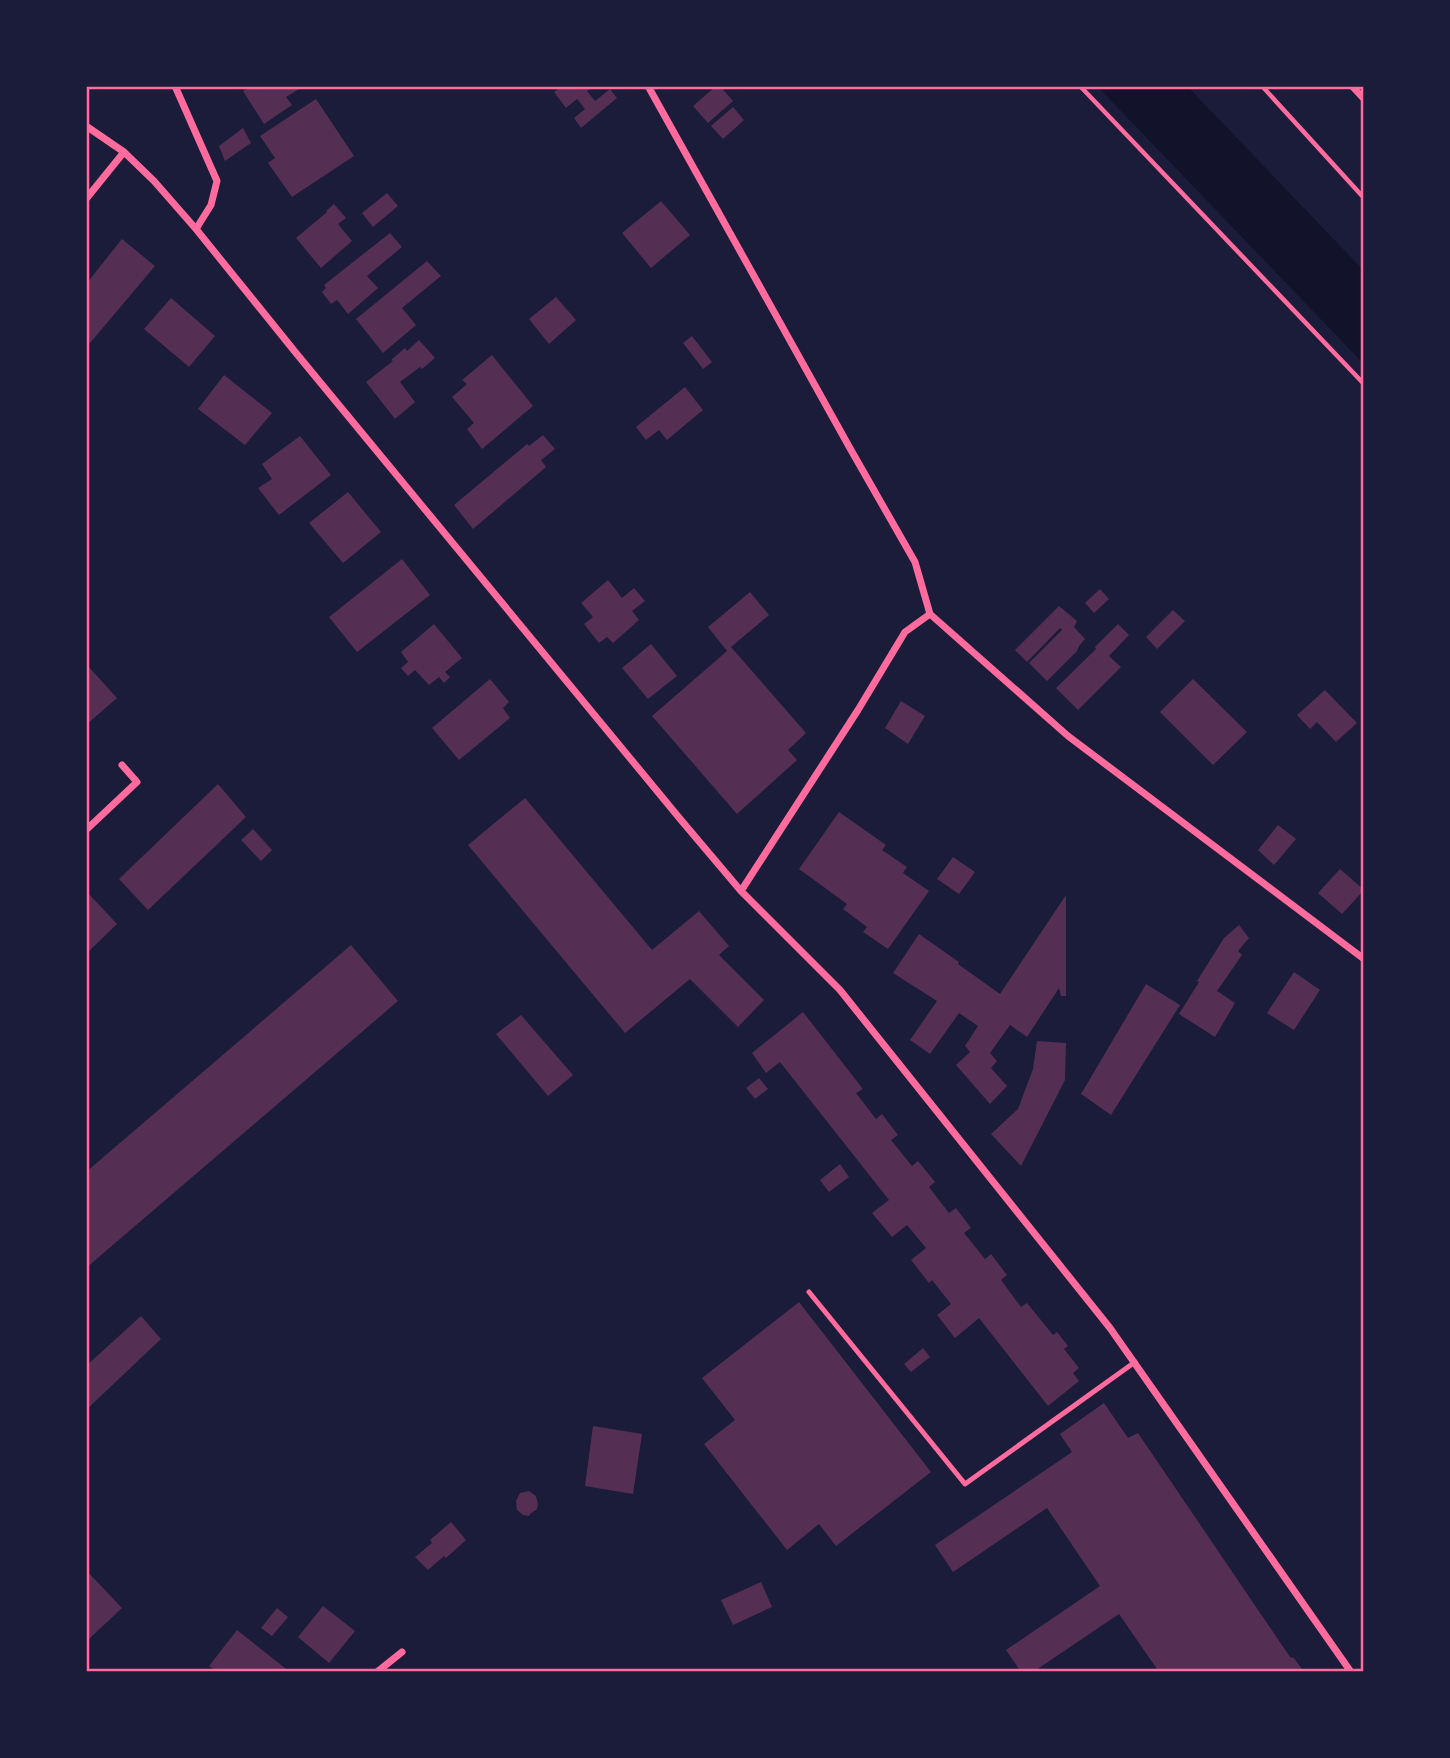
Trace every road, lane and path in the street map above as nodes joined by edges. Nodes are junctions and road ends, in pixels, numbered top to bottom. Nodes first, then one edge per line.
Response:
1 (175, 86) edge
2 (648, 86) edge
3 (1080, 86) edge
4 (1262, 86) edge
5 (1352, 86) edge
6 (1364, 99) edge
7 (86, 125) edge
8 (124, 152) junction
9 (1364, 198) edge
10 (86, 199) edge
11 (196, 229) junction
12 (1364, 384) edge
13 (930, 614) junction
14 (122, 765) dead end
15 (86, 830) edge
16 (741, 891) junction
17 (1364, 960) edge
18 (809, 1292) dead end
19 (1135, 1362) junction
20 (402, 1652) dead end
21 (377, 1672) edge
22 (1350, 1672) edge

1 - 11 street
2 - 13 street
3 - 12 path
4 - 9 path
5 - 6 street
7 - 8 street
8 - 10 street
8 - 11 street
11 - 16 street
13 - 16 street
13 - 17 street
14 - 15 street
16 - 19 street
18 - 19 lane
19 - 22 street
20 - 21 street

